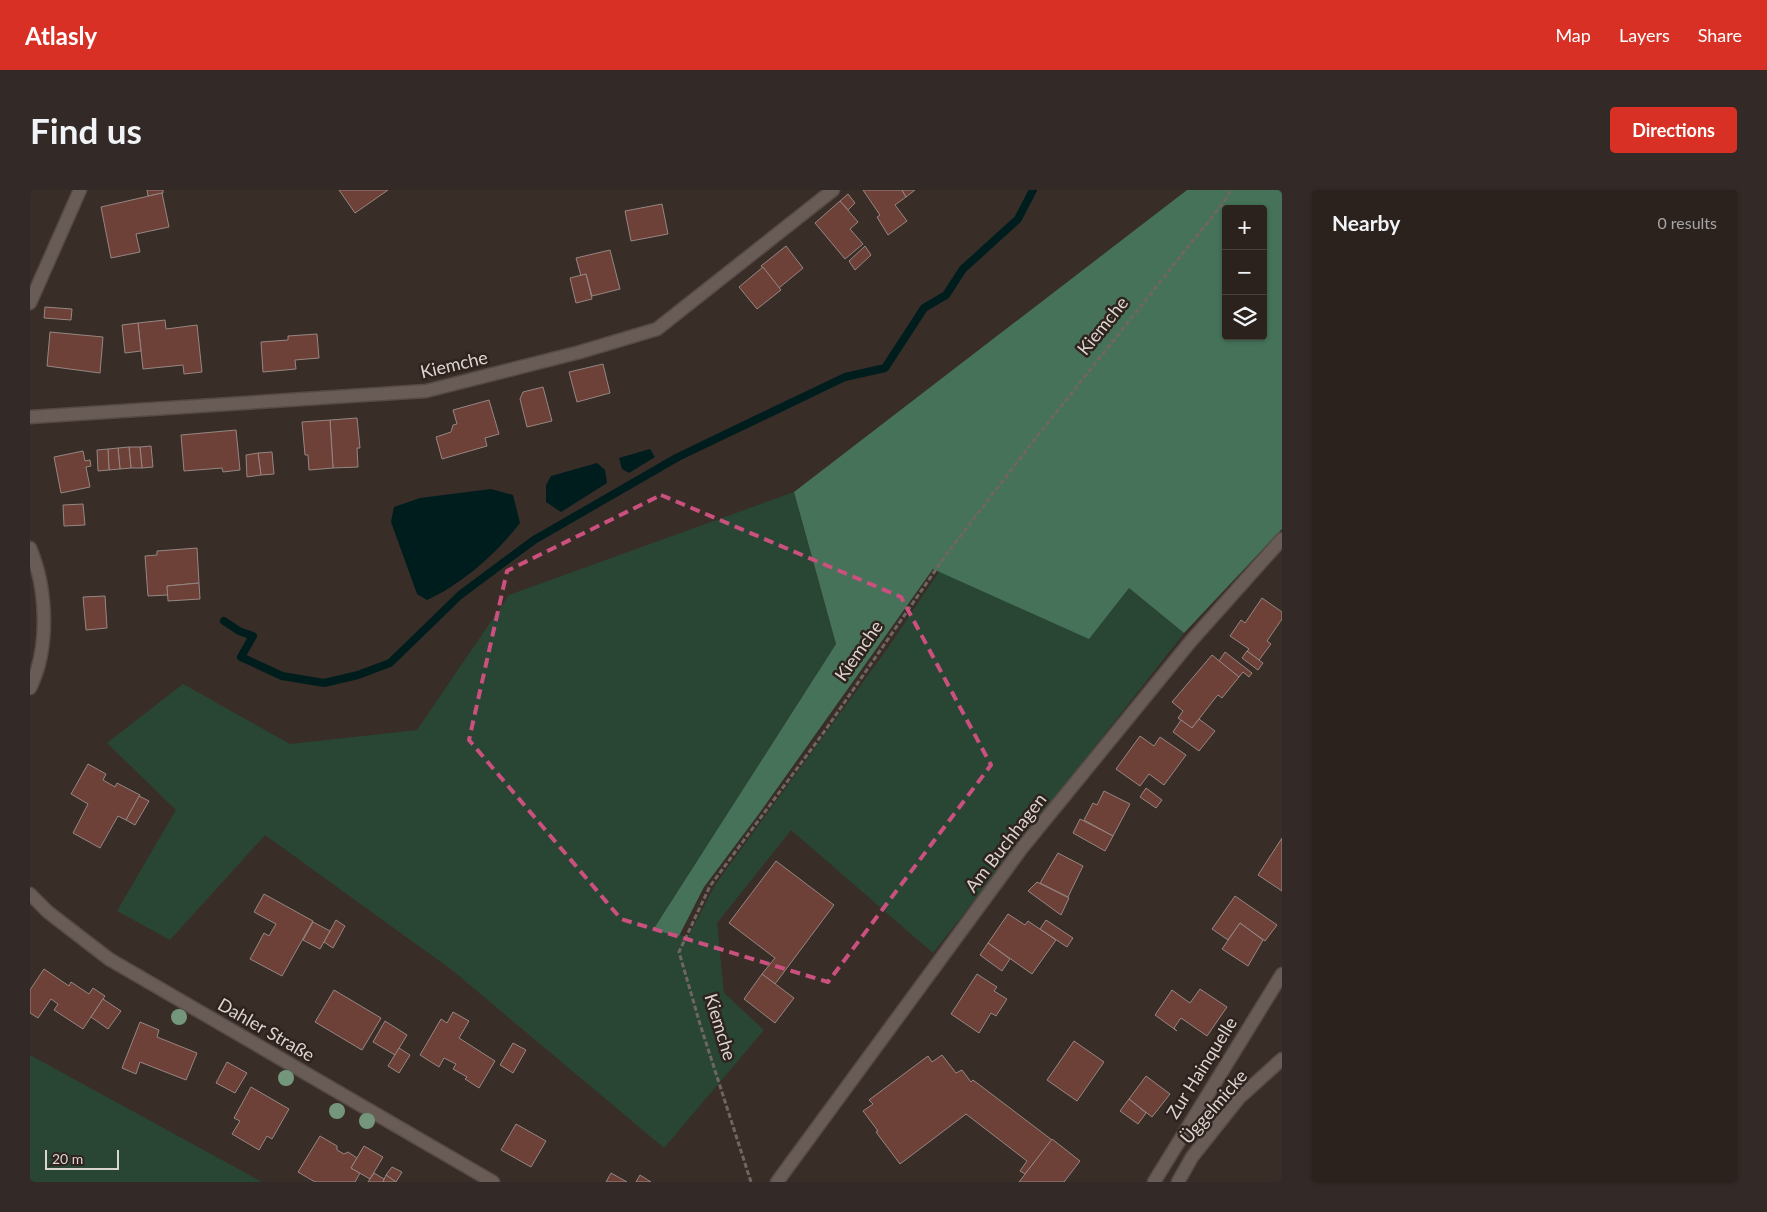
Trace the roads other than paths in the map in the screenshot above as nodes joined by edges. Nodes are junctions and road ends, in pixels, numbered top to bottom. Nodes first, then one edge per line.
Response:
1 (80, 190) edge
2 (833, 190) edge
3 (30, 303) edge
4 (30, 417) edge
5 (1282, 539) edge
6 (30, 548) edge
7 (30, 688) edge
8 (30, 894) edge
9 (1282, 974) edge
10 (1282, 1059) edge
11 (493, 1182) edge
12 (777, 1182) edge
13 (1154, 1182) edge
14 (1178, 1182) edge

1 - 3 street
2 - 4 street, Kiemche
5 - 12 street, Am Buchhagen
6 - 7 street
8 - 11 street, Dahler Straße
9 - 13 street, Zur Hainquelle
10 - 14 street, Üggelmicke

